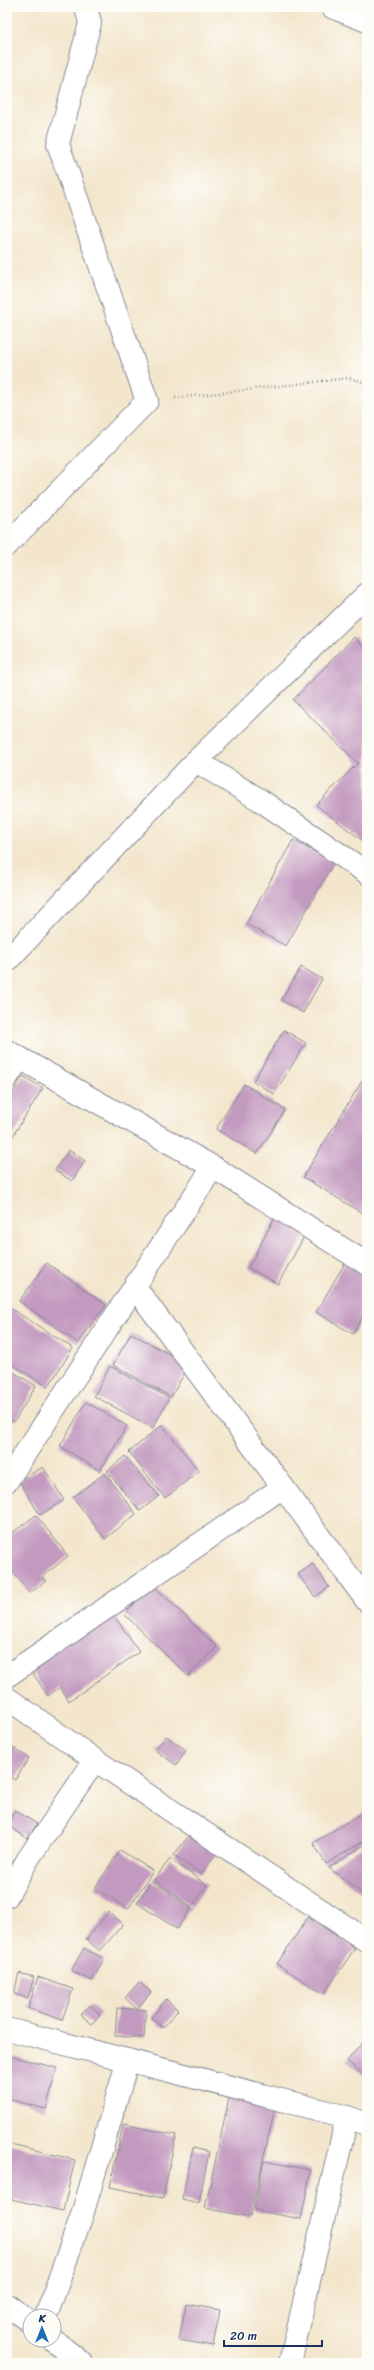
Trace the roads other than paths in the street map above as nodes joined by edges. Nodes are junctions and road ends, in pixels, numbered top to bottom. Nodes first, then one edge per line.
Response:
1 (86, 7) edge
2 (332, 7) edge
3 (367, 21) edge
4 (7, 545) edge
5 (367, 594) edge
6 (196, 761) junction
7 (367, 873) edge
8 (7, 961) edge
9 (13, 1054) edge
10 (7, 1077) edge
11 (213, 1167) junction
12 (367, 1264) edge
13 (135, 1287) junction
14 (7, 1481) edge
15 (283, 1487) junction
16 (367, 1601) edge
17 (7, 1676) edge
18 (7, 1698) edge
19 (95, 1760) junction
20 (7, 1896) edge
21 (367, 1941) edge
22 (7, 2029) edge
23 (128, 2060) junction
24 (357, 2120) edge
25 (7, 2305) edge
26 (49, 2308) edge
27 (22, 2316) edge
28 (62, 2347) edge
29 (82, 2363) edge
30 (290, 2363) edge

1 - 4 street
2 - 3 street
5 - 6 street
6 - 7 street
6 - 8 street
9 - 10 street
9 - 11 street
11 - 12 street
11 - 13 street
13 - 14 street
13 - 15 street
15 - 16 street
15 - 17 street
18 - 19 street
19 - 20 street
19 - 21 street
22 - 23 street
23 - 24 street
23 - 26 street
24 - 30 street
25 - 27 street
28 - 29 street

